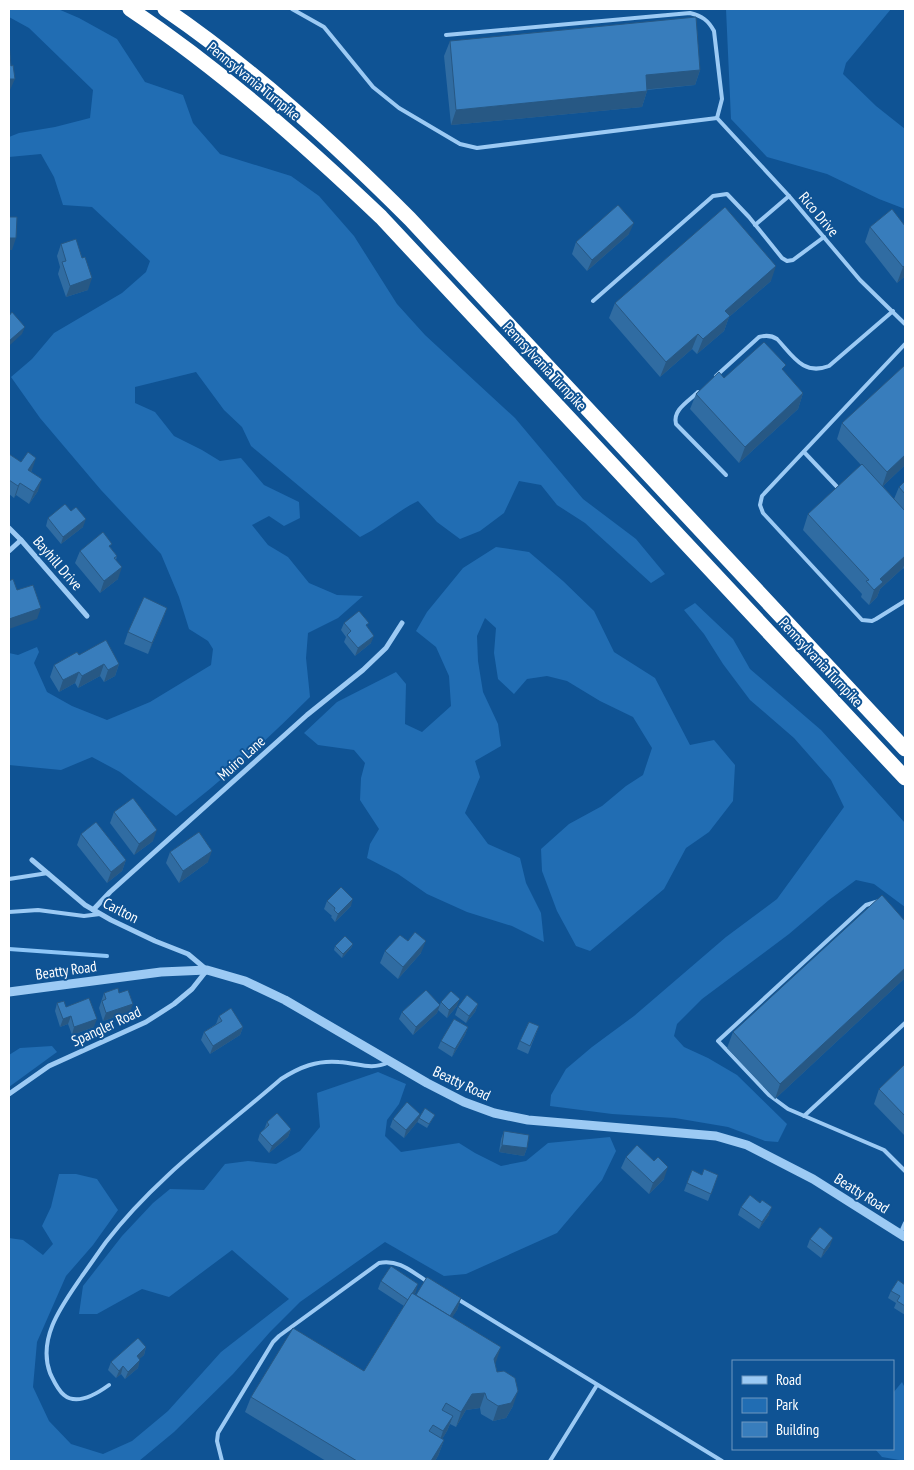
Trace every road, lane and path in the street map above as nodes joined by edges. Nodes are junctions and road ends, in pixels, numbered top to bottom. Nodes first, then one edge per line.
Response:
1 (130, 9) edge
2 (165, 9) edge
3 (292, 9) edge
4 (446, 35) dead end
5 (717, 118) junction
6 (789, 196) junction
7 (756, 225) junction
8 (824, 237) junction
9 (593, 301) dead end
10 (892, 311) junction
11 (904, 321) edge
12 (905, 344) edge
13 (711, 380) edge
14 (704, 387) edge
15 (804, 452) junction
16 (726, 475) dead end
17 (841, 491) edge
18 (9, 528) edge
19 (21, 540) junction
20 (9, 551) edge
21 (905, 600) edge
22 (87, 616) dead end
23 (402, 623) dead end
24 (905, 749) edge
25 (905, 778) edge
26 (32, 860) dead end
27 (48, 873) junction
28 (9, 879) edge
29 (885, 907) edge
30 (93, 910) junction
31 (9, 912) edge
32 (100, 914) junction
33 (207, 970) junction
34 (9, 992) edge
35 (905, 1022) edge
36 (391, 1061) junction
37 (9, 1094) edge
38 (804, 1116) junction
39 (905, 1171) edge
40 (905, 1223) edge
41 (903, 1235) edge
42 (430, 1283) edge
43 (455, 1298) edge
44 (109, 1385) dead end
45 (597, 1385) junction
46 (222, 1461) edge
47 (550, 1461) edge
48 (722, 1461) edge

1 - 25 highway, Pennsylvania Turnpike
2 - 24 highway, Pennsylvania Turnpike
3 - 5 lane
4 - 5 lane
5 - 6 lane, Rico Drive
6 - 7 lane
6 - 8 lane, Rico Drive
7 - 8 lane
7 - 9 lane
8 - 10 lane, Rico Drive
10 - 11 lane, Rico Drive
10 - 13 lane
12 - 15 lane
14 - 16 lane
15 - 17 lane
15 - 21 lane
18 - 19 street, Bayhill Drive
19 - 20 street
19 - 22 street, Bayhill Drive
23 - 30 street, Muiro Lane
26 - 27 street, Carlton
27 - 28 lane
27 - 30 street, Carlton
29 - 38 lane
30 - 32 street, Carlton
31 - 32 lane
32 - 33 street, Carlton
33 - 34 street, Beatty Road
33 - 36 street, Beatty Road
33 - 37 street, Spangler Road
35 - 38 lane
36 - 41 street, Beatty Road
36 - 44 lane
38 - 39 lane
40 - 41 lane
42 - 46 lane
43 - 45 lane
45 - 47 lane
45 - 48 lane

